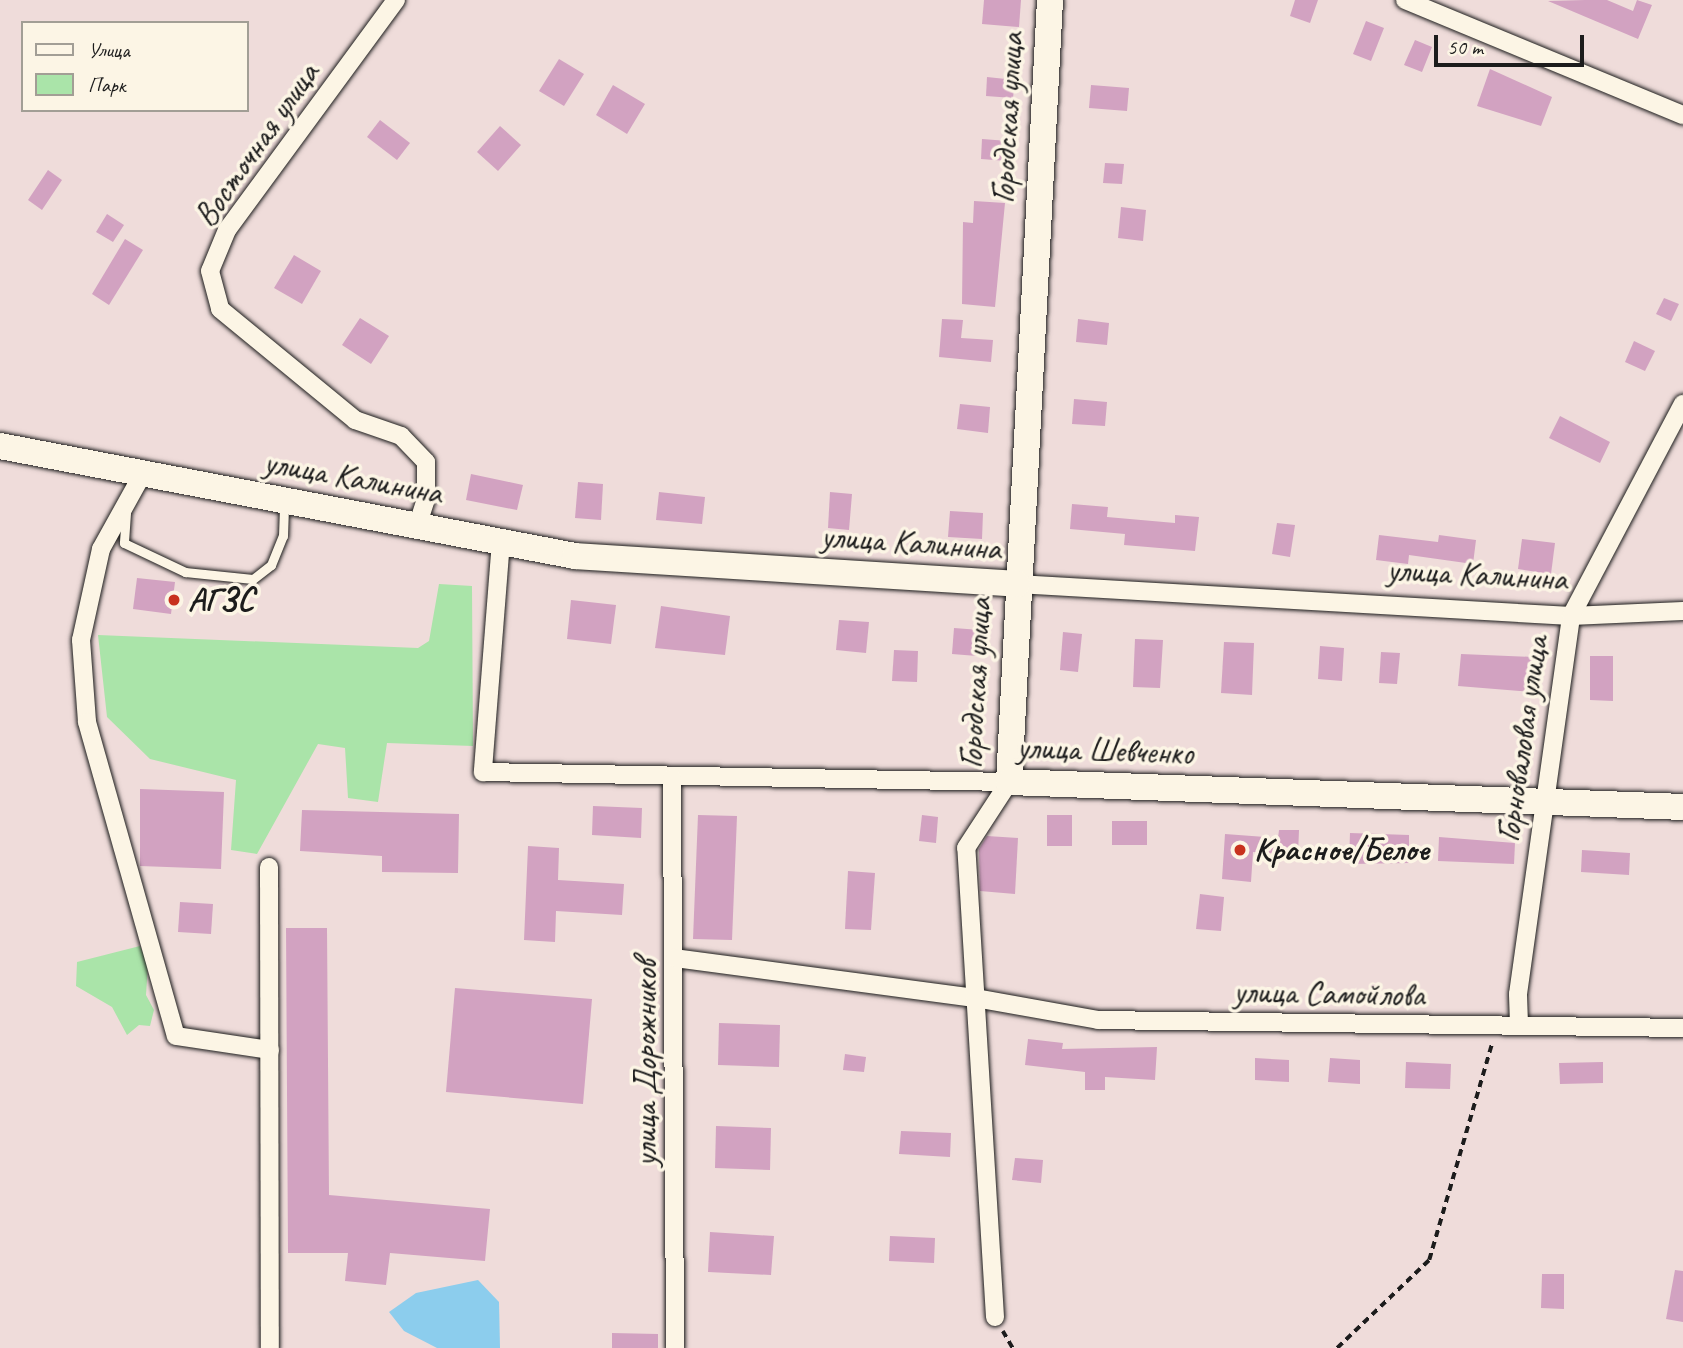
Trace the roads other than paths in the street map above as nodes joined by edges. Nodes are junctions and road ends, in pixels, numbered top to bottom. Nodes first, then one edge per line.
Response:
1 (396, 0) edge
2 (1050, 0) edge
3 (1405, 0) edge
4 (1683, 115) edge
5 (1683, 404) edge
6 (0, 446) edge
7 (142, 475) junction
8 (127, 500) junction
9 (284, 502) junction
10 (418, 524) junction
11 (501, 541) junction
12 (1017, 584) junction
13 (1683, 611) edge
14 (1571, 616) junction
15 (672, 778) junction
16 (1009, 782) junction
17 (1544, 802) junction
18 (1683, 807) edge
19 (269, 867) dead end
20 (675, 958) junction
21 (975, 998) junction
22 (1519, 1024) junction
23 (1683, 1028) edge
24 (270, 1050) junction
25 (995, 1317) dead end
26 (270, 1348) edge
27 (676, 1348) edge

1 - 10 street, Восточная улица
2 - 12 main road, Городская улица
3 - 4 street
5 - 14 street, Горноваловая улица
6 - 7 main road, улица Калинина
7 - 8 street
7 - 9 main road, улица Калинина
8 - 9 lane
8 - 24 street
9 - 10 main road, улица Калинина
10 - 11 main road, улица Калинина
11 - 12 main road, улица Калинина
11 - 15 street, улица Шевченко
12 - 14 street, улица Калинина
12 - 16 main road, Городская улица
13 - 14 street, улица Калинина
14 - 17 street, Горноваловая улица
15 - 16 street, улица Шевченко
15 - 20 street, улица Дорожников
16 - 17 main road, улица Шевченко
16 - 21 street, Городская улица
17 - 18 main road, улица Шевченко
17 - 22 street, Горноваловая улица
19 - 24 street
20 - 21 street, улица Самойлова
20 - 27 street, улица Дорожников
21 - 22 street, улица Самойлова
21 - 25 street, Городская улица
22 - 23 street, улица Самойлова
24 - 26 street

